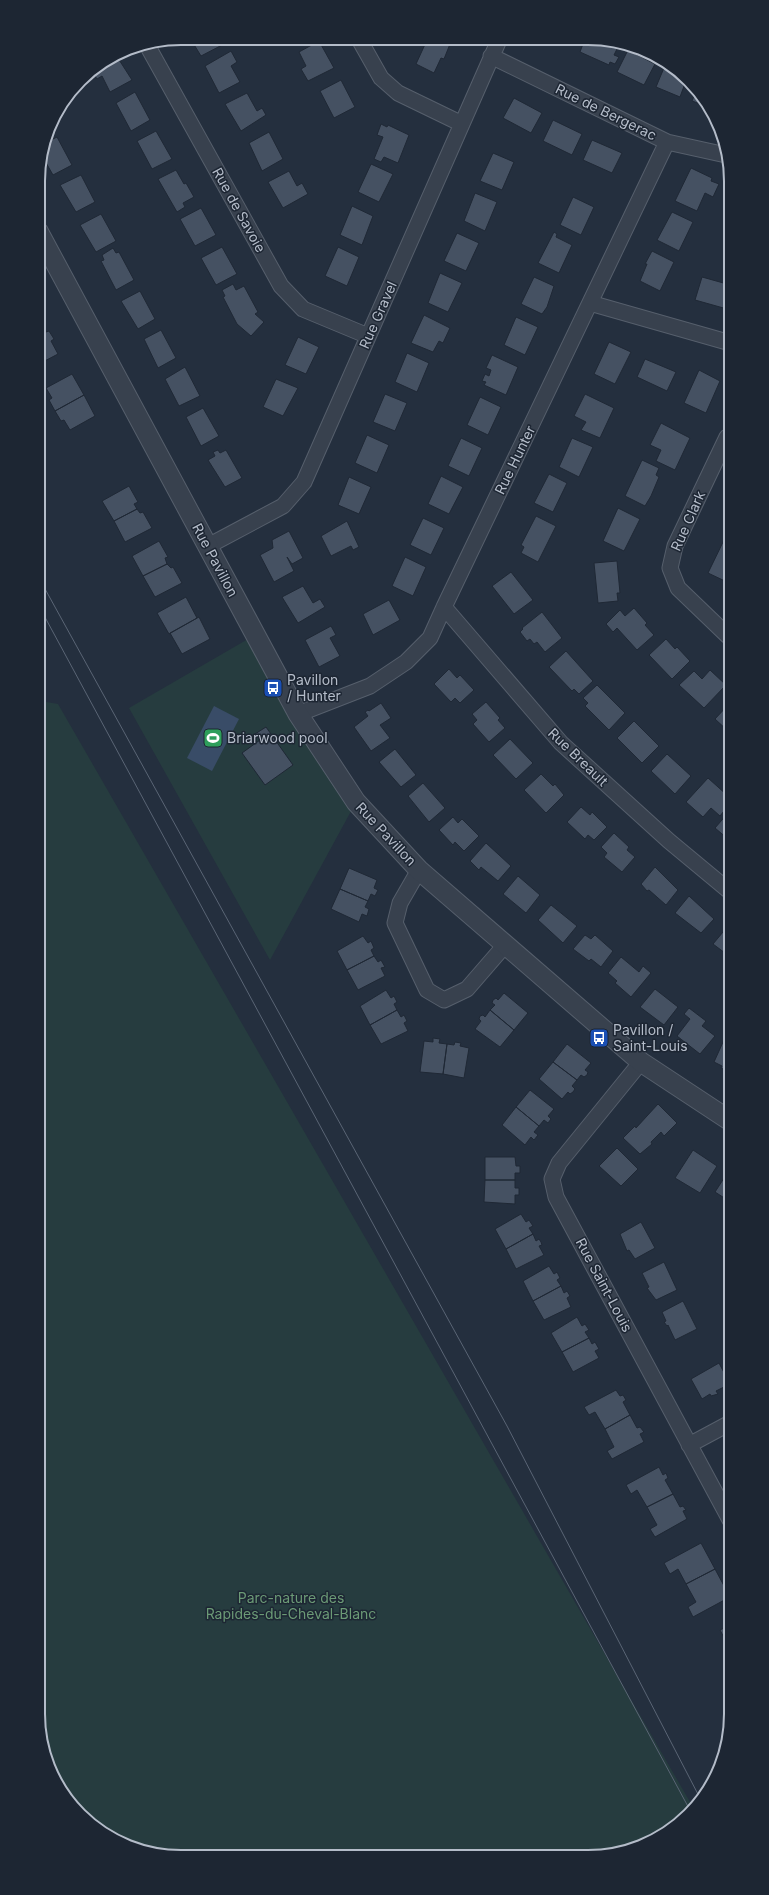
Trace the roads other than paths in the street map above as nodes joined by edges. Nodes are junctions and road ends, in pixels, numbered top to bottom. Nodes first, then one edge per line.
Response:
1 (362, 45) edge
2 (496, 45) edge
3 (149, 49) edge
4 (491, 56) junction
5 (462, 124) junction
6 (667, 142) junction
7 (721, 154) edge
8 (45, 244) edge
9 (590, 303) junction
10 (368, 336) junction
11 (724, 341) edge
12 (724, 443) edge
13 (208, 546) junction
14 (444, 607) junction
15 (724, 632) edge
16 (298, 714) junction
17 (419, 870) junction
18 (724, 887) edge
19 (506, 944) junction
20 (641, 1062) junction
21 (724, 1117) edge
22 (724, 1426) edge
23 (689, 1445) junction
24 (724, 1509) edge

1 - 5 street
2 - 4 street, Rue Gravel
3 - 10 street, Rue de Savoie
4 - 5 street, Rue Gravel
4 - 6 street, Rue de Bergerac
5 - 10 street, Rue Gravel
6 - 7 street, Rue de Bergerac
6 - 9 street, Rue Hunter
8 - 13 street, Rue Pavillon
9 - 11 street
9 - 14 street, Rue Hunter
10 - 13 street, Rue Gravel
12 - 15 street, Rue Clark
13 - 16 street, Rue Pavillon
14 - 16 street, Rue Hunter
14 - 18 street, Rue Breault
16 - 17 street, Rue Pavillon
17 - 19 street, Rue Pavillon
17 - 19 street, Rue Pavillon
19 - 20 street, Rue Pavillon
20 - 21 street, Rue Pavillon
20 - 23 street, Rue Saint-Louis
22 - 23 street
23 - 24 street, Rue Saint-Louis

